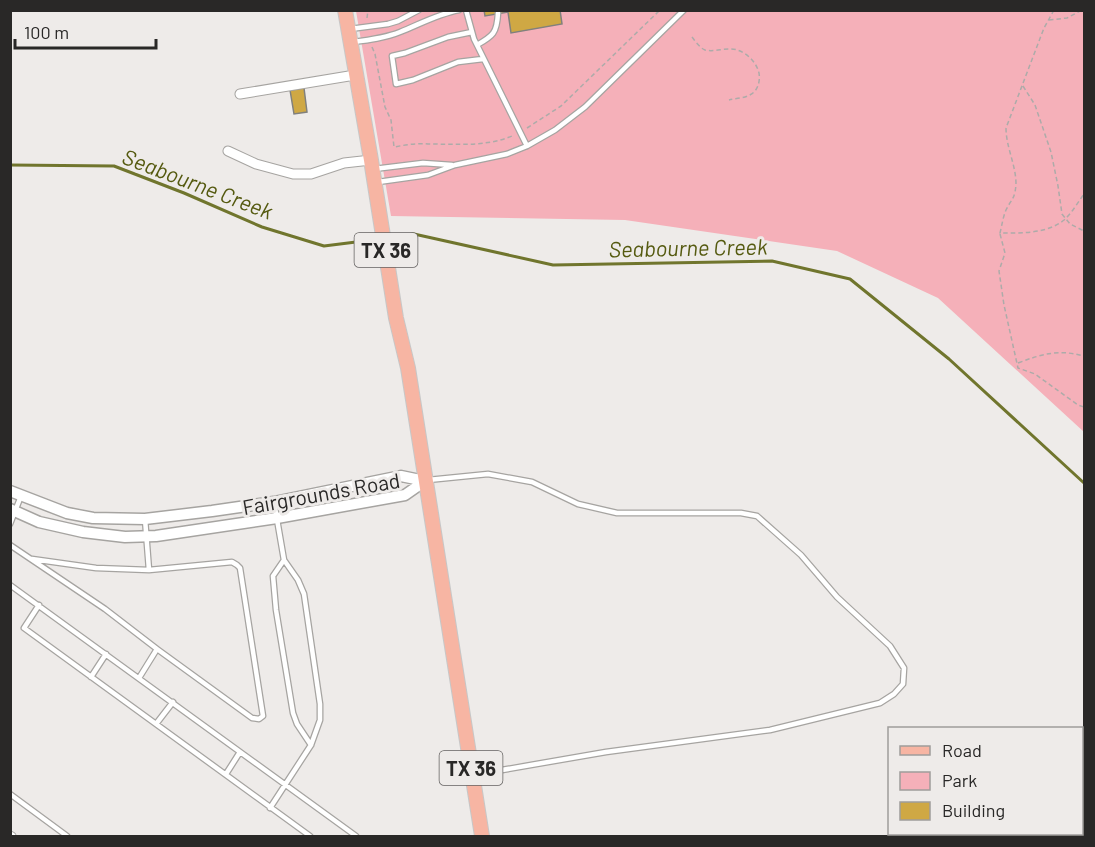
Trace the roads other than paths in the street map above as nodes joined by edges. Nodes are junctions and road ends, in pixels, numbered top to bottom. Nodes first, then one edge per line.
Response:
1 (345, 10) edge
2 (419, 10) edge
3 (459, 10) edge
4 (466, 10) edge
5 (684, 10) edge
6 (498, 13) dead end
7 (472, 32) junction
8 (349, 36) junction
9 (477, 45) junction
10 (483, 59) junction
11 (356, 75) junction
12 (240, 94) dead end
13 (527, 146) junction
14 (228, 151) dead end
15 (455, 165) junction
16 (373, 170) junction
17 (425, 481) junction
18 (16, 493) edge
19 (274, 502) junction
20 (13, 510) edge
21 (277, 518) junction
22 (145, 519) junction
23 (10, 524) edge
24 (146, 536) junction
25 (10, 545) edge
26 (32, 559) junction
27 (284, 560) junction
28 (149, 570) junction
29 (10, 585) edge
30 (39, 605) junction
31 (157, 649) junction
32 (106, 654) junction
33 (91, 677) junction
34 (139, 678) junction
35 (173, 702) junction
36 (156, 724) junction
37 (311, 745) junction
38 (240, 752) junction
39 (226, 774) junction
40 (472, 775) junction
41 (286, 785) junction
42 (10, 794) edge
43 (270, 808) junction
44 (67, 837) edge
45 (310, 837) edge
46 (356, 837) edge
47 (482, 837) edge

1 - 8 main road, TX 36
2 - 8 lane
3 - 8 lane
4 - 7 lane
5 - 13 lane
6 - 9 lane
7 - 9 lane
7 - 10 lane
8 - 11 main road, TX 36
9 - 10 lane
10 - 13 lane
11 - 12 street
11 - 16 main road, TX 36
13 - 15 lane
14 - 16 street
15 - 16 lane
15 - 16 lane
16 - 17 main road, TX 36
17 - 19 street, Fairgrounds Road
17 - 21 street, Fairgrounds Road
17 - 40 main road, TX 36
17 - 40 lane
18 - 20 lane
18 - 22 street, Fairgrounds Road
19 - 21 lane
19 - 22 street, Fairgrounds Road
20 - 23 lane
20 - 24 street, Fairgrounds Road
21 - 24 street, Fairgrounds Road
21 - 27 lane
22 - 24 lane
24 - 28 lane
25 - 26 lane
26 - 28 lane
26 - 31 lane
27 - 37 lane
27 - 37 lane
28 - 31 lane
29 - 30 lane
30 - 32 lane
30 - 33 lane
31 - 34 lane
32 - 33 lane
32 - 34 lane
33 - 36 lane
34 - 35 lane
35 - 36 lane
35 - 38 lane
36 - 39 lane
37 - 41 lane
38 - 39 lane
38 - 41 lane
39 - 43 lane
40 - 47 main road, TX 36
41 - 43 lane
41 - 46 lane
42 - 44 lane
43 - 45 lane

